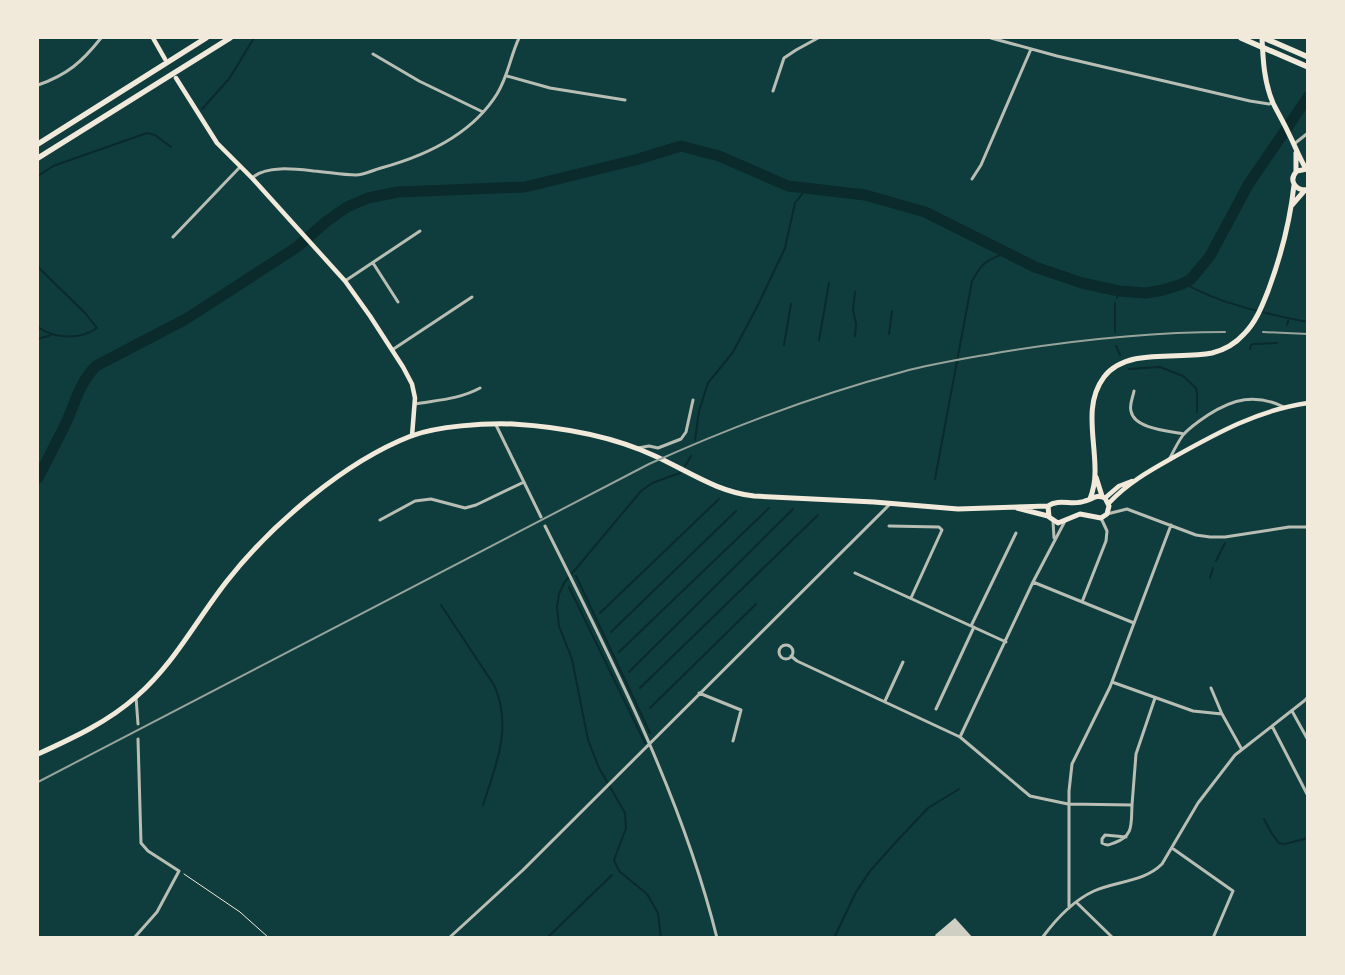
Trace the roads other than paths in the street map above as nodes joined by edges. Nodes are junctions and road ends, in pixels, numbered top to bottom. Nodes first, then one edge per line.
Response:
1 (101, 38) edge
2 (154, 38) edge
3 (206, 38) edge
4 (230, 38) edge
5 (519, 38) edge
6 (818, 38) edge
7 (991, 38) edge
8 (1263, 38) edge
9 (1244, 39) edge
10 (1031, 49) junction
11 (373, 54) dead end
12 (1308, 57) edge
13 (165, 59) dead end
14 (1307, 67) edge
15 (507, 76) junction
16 (176, 78) dead end
17 (38, 85) edge
18 (773, 91) dead end
19 (625, 100) dead end
20 (1273, 102) junction
21 (483, 112) junction
22 (1308, 133) edge
23 (38, 144) edge
24 (1294, 144) junction
25 (1296, 152) junction
26 (38, 158) edge
27 (240, 167) junction
28 (1307, 169) edge
29 (1296, 172) junction
30 (252, 178) junction
31 (972, 179) dead end
32 (1294, 185) junction
33 (1306, 190) edge
34 (1292, 205) junction
35 (420, 231) dead end
36 (173, 237) dead end
37 (373, 263) junction
38 (346, 281) junction
39 (472, 297) dead end
40 (398, 302) dead end
41 (392, 350) junction
42 (480, 388) dead end
43 (1134, 391) dead end
44 (693, 400) dead end
45 (1308, 403) edge
46 (415, 404) junction
47 (1284, 407) junction
48 (496, 424) junction
49 (1184, 434) junction
50 (412, 436) junction
51 (637, 448) junction
52 (658, 448) junction
53 (654, 455) junction
54 (1169, 460) junction
55 (1095, 474) junction
56 (1136, 480) junction
57 (524, 482) junction
58 (1104, 497) junction
59 (1090, 499) junction
60 (891, 503) junction
61 (1109, 503) junction
62 (1048, 506) junction
63 (1012, 507) junction
64 (1107, 514) junction
65 (1048, 516) junction
66 (541, 517) dead end
67 (1101, 518) junction
68 (380, 520) dead end
69 (1053, 520) junction
70 (1065, 521) junction
71 (1171, 525) junction
72 (545, 526) dead end
73 (889, 526) dead end
74 (1308, 527) edge
75 (1016, 533) dead end
76 (1054, 541) junction
77 (856, 573) dead end
78 (1034, 582) junction
79 (911, 598) junction
80 (1082, 602) junction
81 (1134, 623) junction
82 (973, 627) junction
83 (1006, 642) junction
84 (791, 656) junction
85 (903, 662) dead end
86 (1112, 682) junction
87 (1211, 688) dead end
88 (699, 694) junction
89 (136, 697) junction
90 (1308, 697) edge
91 (1155, 698) junction
92 (884, 701) junction
93 (936, 709) dead end
94 (1292, 711) junction
95 (1222, 714) junction
96 (138, 724) dead end
97 (1272, 726) junction
98 (960, 738) junction
99 (138, 739) dead end
100 (1308, 740) edge
101 (733, 741) dead end
102 (650, 743) junction
103 (1241, 748) junction
104 (38, 754) edge
105 (1307, 794) edge
106 (1068, 804) junction
107 (1132, 805) junction
108 (1126, 837) junction
109 (1172, 848) junction
110 (1076, 902) junction
111 (1069, 908) junction
112 (134, 938) edge
113 (449, 938) edge
114 (717, 938) edge
115 (1042, 938) edge
116 (1113, 938) edge
117 (1214, 938) edge

1 - 17 street
2 - 13 main road
3 - 23 highway
4 - 26 highway
5 - 15 street
6 - 18 street
7 - 10 street
8 - 12 highway
8 - 20 main road
9 - 14 highway
10 - 20 street
10 - 31 street
11 - 21 street
15 - 19 street
15 - 21 street
16 - 27 main road
20 - 24 main road
21 - 30 street
22 - 24 street
24 - 25 main road
25 - 28 main road
25 - 29 main road
27 - 30 main road
27 - 36 street
28 - 29 main road
29 - 32 main road
30 - 38 main road
32 - 33 main road
32 - 34 main road
33 - 34 main road
34 - 55 main road
35 - 37 street
37 - 38 street
37 - 40 street
38 - 41 main road
39 - 41 street
41 - 46 main road
42 - 46 street
43 - 49 street
44 - 52 street
45 - 47 main road
46 - 50 main road
47 - 49 street
47 - 54 main road
48 - 50 main road
48 - 51 main road
48 - 57 street
49 - 54 street
50 - 89 main road
51 - 52 street
51 - 53 main road
52 - 53 street
53 - 60 main road
54 - 56 main road
55 - 58 main road
55 - 59 main road
56 - 58 main road
56 - 61 main road
57 - 66 street
57 - 68 street
58 - 59 main road
58 - 61 main road
59 - 62 main road
60 - 63 main road
60 - 88 street
61 - 64 main road
62 - 63 main road
62 - 65 main road
63 - 65 main road
64 - 67 main road
64 - 71 street
65 - 69 main road
67 - 70 main road
67 - 80 street
69 - 70 main road
69 - 76 street
70 - 76 street
71 - 74 street
71 - 81 street
72 - 102 street
73 - 79 street
75 - 82 street
76 - 78 street
77 - 79 street
78 - 80 street
78 - 83 street
79 - 82 street
80 - 81 street
81 - 86 street
82 - 83 street
82 - 93 street
83 - 98 street
84 - 84 street
84 - 92 street
85 - 92 street
86 - 91 street
86 - 106 street
87 - 95 street
88 - 101 street
88 - 102 street
89 - 96 street
89 - 104 main road
90 - 94 street
91 - 95 street
91 - 107 street
92 - 98 street
94 - 97 street
94 - 100 street
95 - 103 street
97 - 103 street
97 - 105 street
98 - 106 street
99 - 112 street
102 - 113 street
102 - 114 street
103 - 109 street
106 - 107 street
106 - 111 street
107 - 108 street
108 - 108 street
109 - 110 street
109 - 117 street
110 - 111 street
110 - 116 street
111 - 115 street

